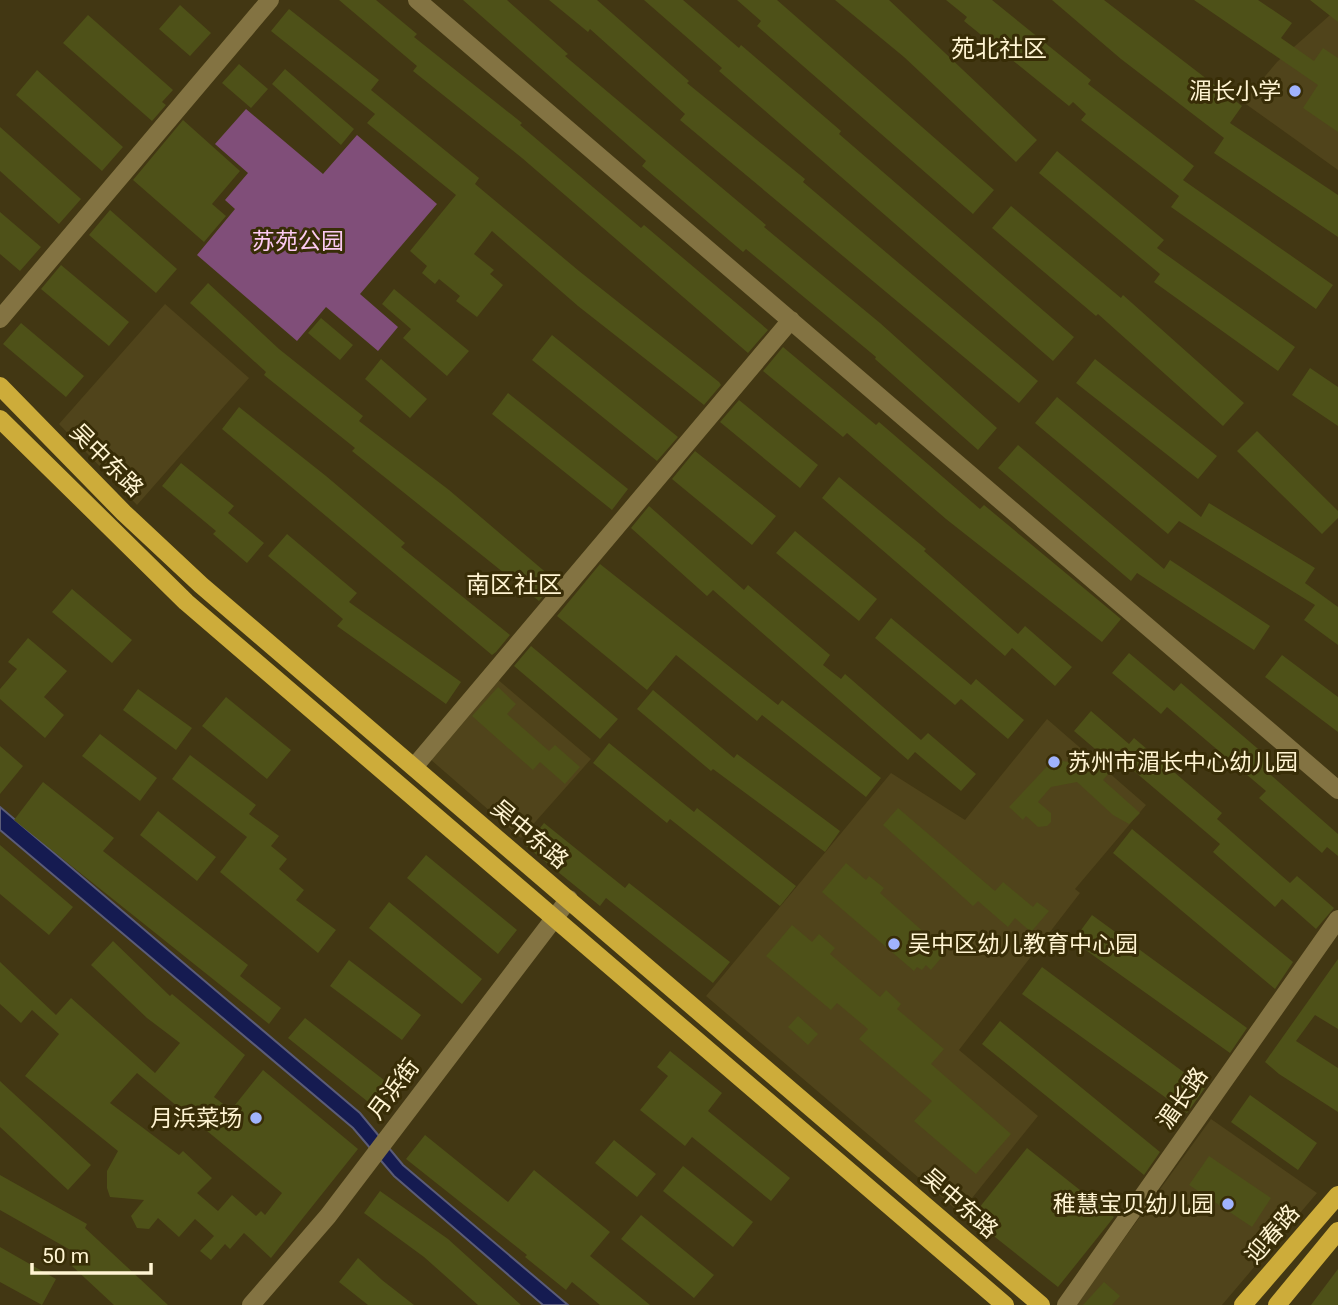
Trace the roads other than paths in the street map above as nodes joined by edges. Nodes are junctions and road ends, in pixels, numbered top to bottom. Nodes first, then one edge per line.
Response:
1 (270, 0) edge
2 (417, 0) edge
3 (0, 319) edge
4 (791, 320) junction
5 (0, 386) edge
6 (0, 419) edge
7 (414, 768) junction
8 (1338, 790) edge
9 (569, 899) junction
10 (554, 916) junction
11 (1338, 919) edge
12 (1338, 1195) edge
13 (1338, 1231) edge
14 (251, 1305) edge
15 (1005, 1305) edge
16 (1041, 1305) edge
17 (1066, 1305) edge
18 (1243, 1305) edge
19 (1277, 1305) edge

1 - 3 street
2 - 4 street
4 - 7 street
4 - 8 street
5 - 7 main road, 吴中东路
6 - 10 main road, 吴中东路
7 - 9 main road, 吴中东路
9 - 10 street, 月浜街
9 - 16 main road, 吴中东路
10 - 14 street, 月浜街
10 - 15 main road, 吴中东路
11 - 17 street, 湄长路
12 - 18 main road, 迎春路
13 - 19 main road

